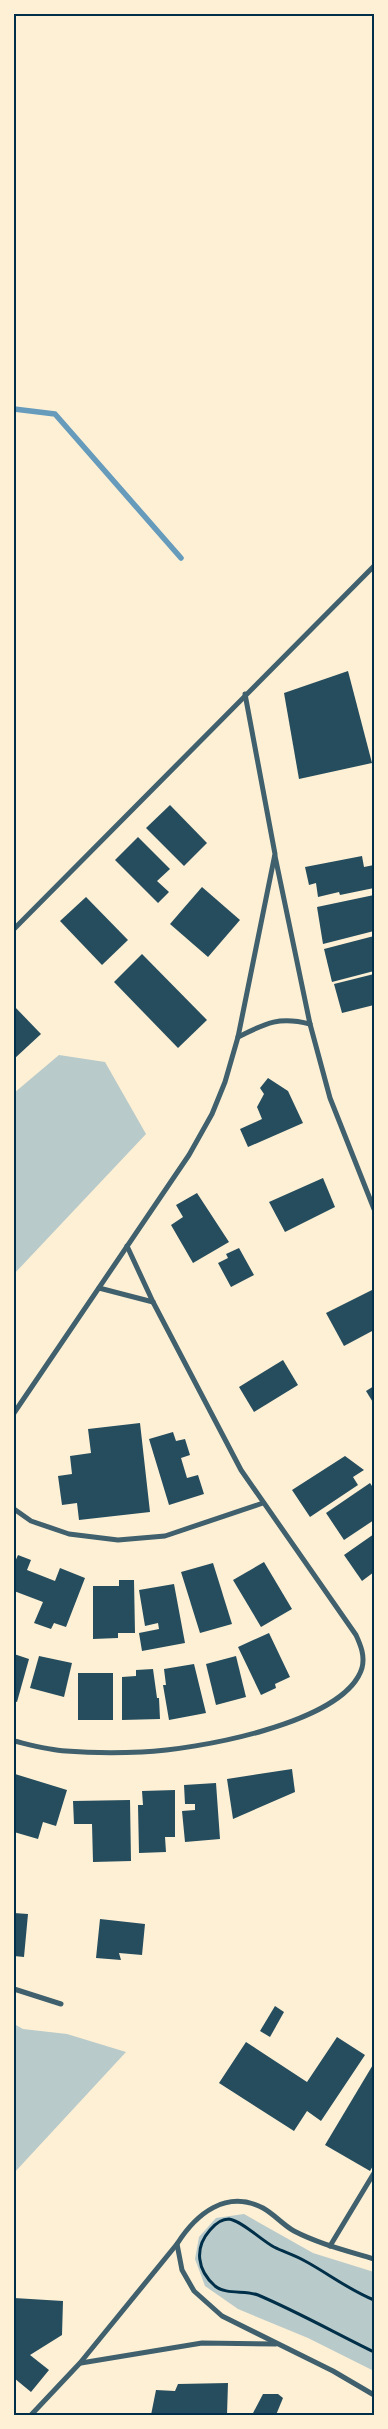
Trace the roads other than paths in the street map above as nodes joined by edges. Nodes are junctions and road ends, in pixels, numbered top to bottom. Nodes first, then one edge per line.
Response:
1 (374, 566) edge
2 (245, 694) junction
3 (274, 854) junction
4 (14, 929) edge
5 (310, 1024) junction
6 (238, 1037) junction
7 (374, 1208) edge
8 (127, 1246) junction
9 (99, 1288) junction
10 (153, 1302) junction
11 (14, 1412) edge
12 (263, 1503) junction
13 (14, 1509) edge
14 (14, 1741) edge
15 (14, 1989) edge
16 (61, 2004) dead end
17 (374, 2173) edge
18 (178, 2244) junction
19 (330, 2246) junction
20 (374, 2259) edge
21 (278, 2344) junction
22 (80, 2364) junction
23 (374, 2395) edge
24 (32, 2415) edge

1 - 2 street
2 - 3 street
2 - 4 street
3 - 5 street
3 - 6 street
5 - 6 street
5 - 7 street
6 - 8 street
8 - 9 street
8 - 10 street
9 - 10 street
9 - 11 street
10 - 12 street
12 - 13 street
12 - 14 street
15 - 16 street
17 - 19 street
18 - 19 street
18 - 21 street
18 - 22 street
19 - 20 street
21 - 22 street
21 - 23 street
22 - 24 street

